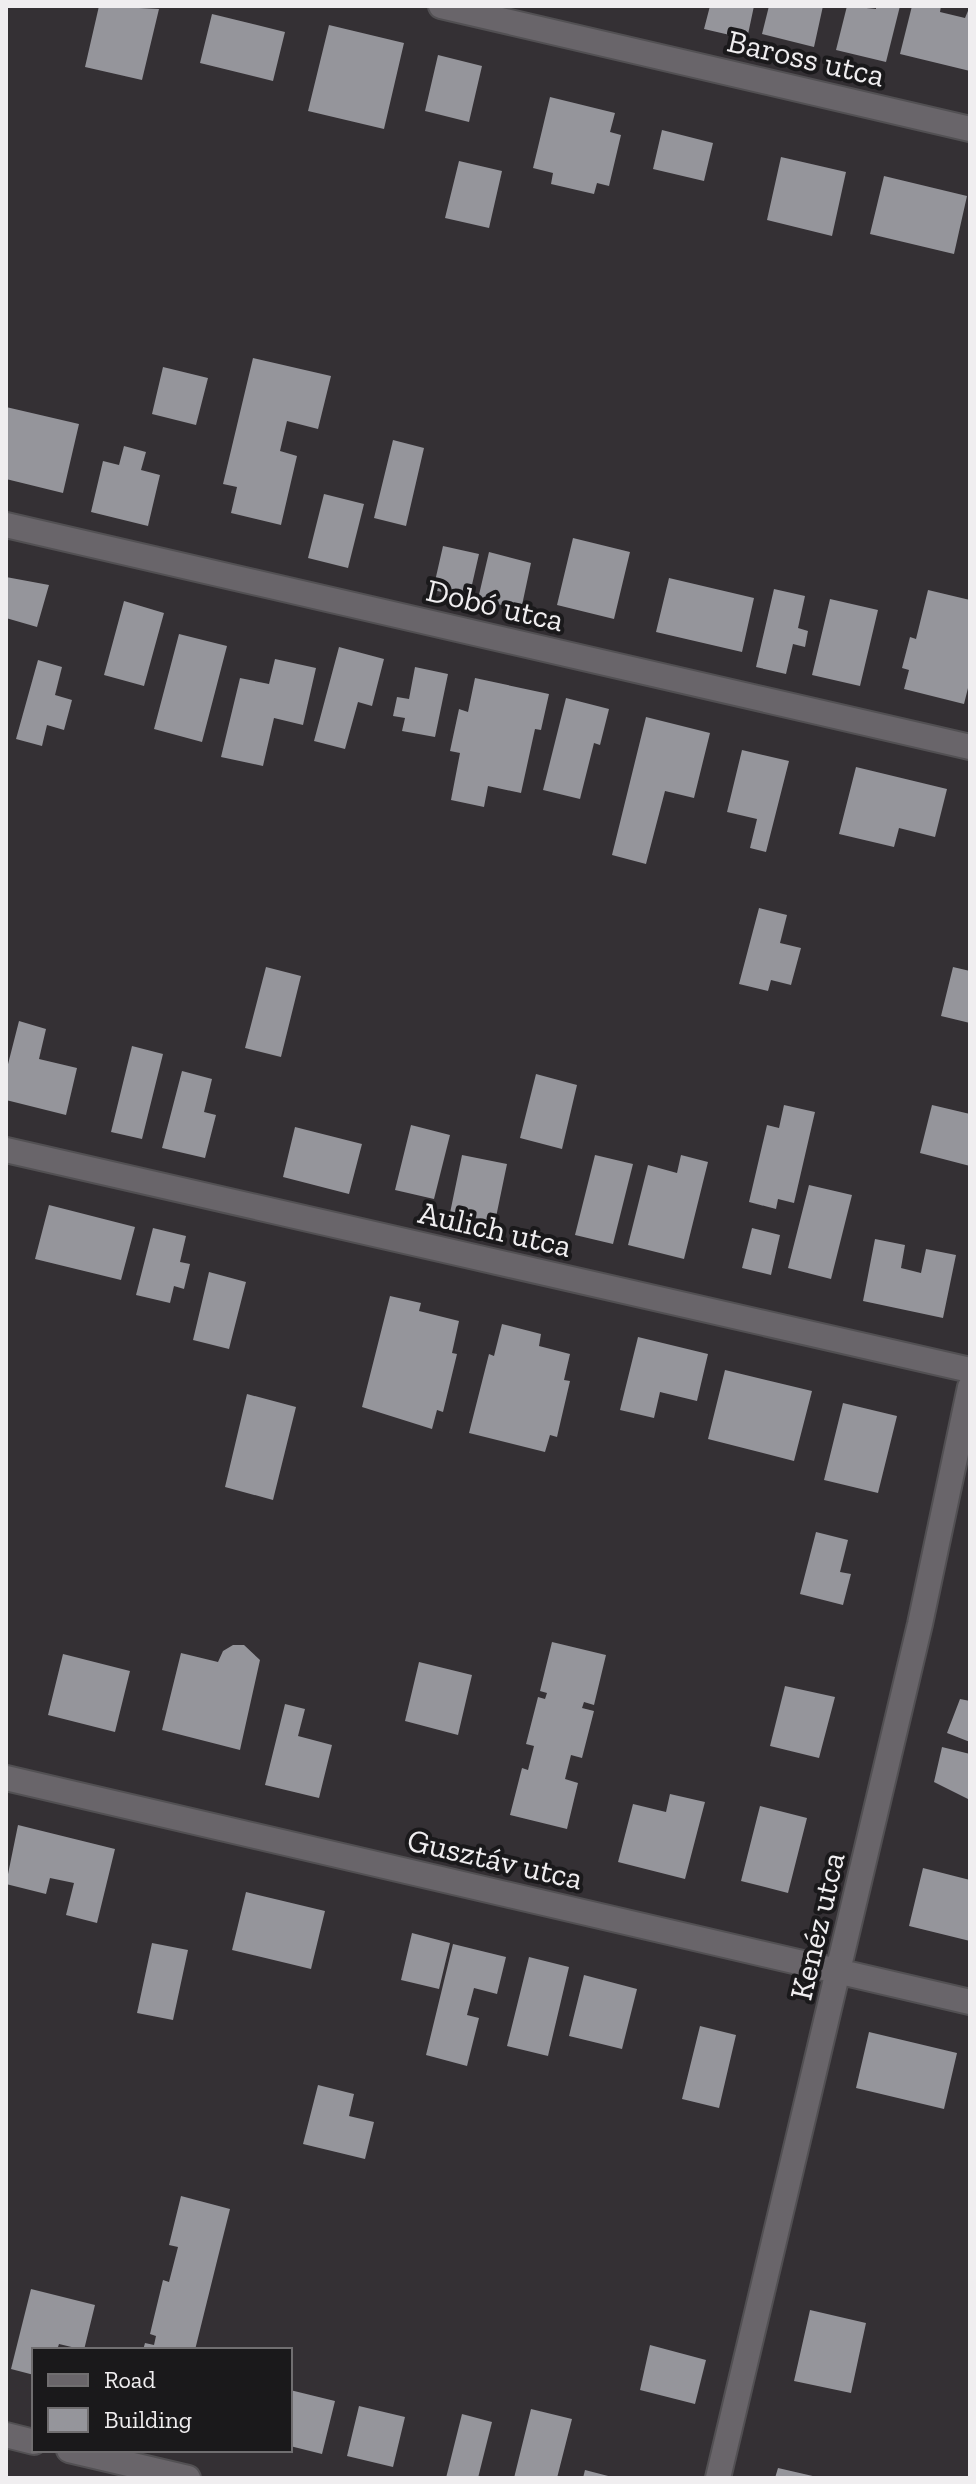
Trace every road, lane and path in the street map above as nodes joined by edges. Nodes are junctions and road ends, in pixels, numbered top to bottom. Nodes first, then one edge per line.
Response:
1 (441, 6) edge
2 (970, 129) edge
3 (6, 525) edge
4 (970, 747) edge
5 (6, 1150) edge
6 (970, 1370) edge
7 (970, 1387) edge
8 (6, 1778) edge
9 (839, 1972) junction
10 (970, 2002) edge
11 (6, 2435) edge
12 (32, 2442) edge
13 (78, 2452) edge
14 (188, 2478) edge
15 (718, 2478) edge

1 - 2 street, Baross utca
3 - 4 street, Dobó utca
5 - 6 street, Aulich utca
7 - 9 street, Kenéz utca
8 - 9 street, Gusztáv utca
9 - 10 street, Gusztáv utca
9 - 15 street, Kenéz utca
11 - 12 street
13 - 14 street

